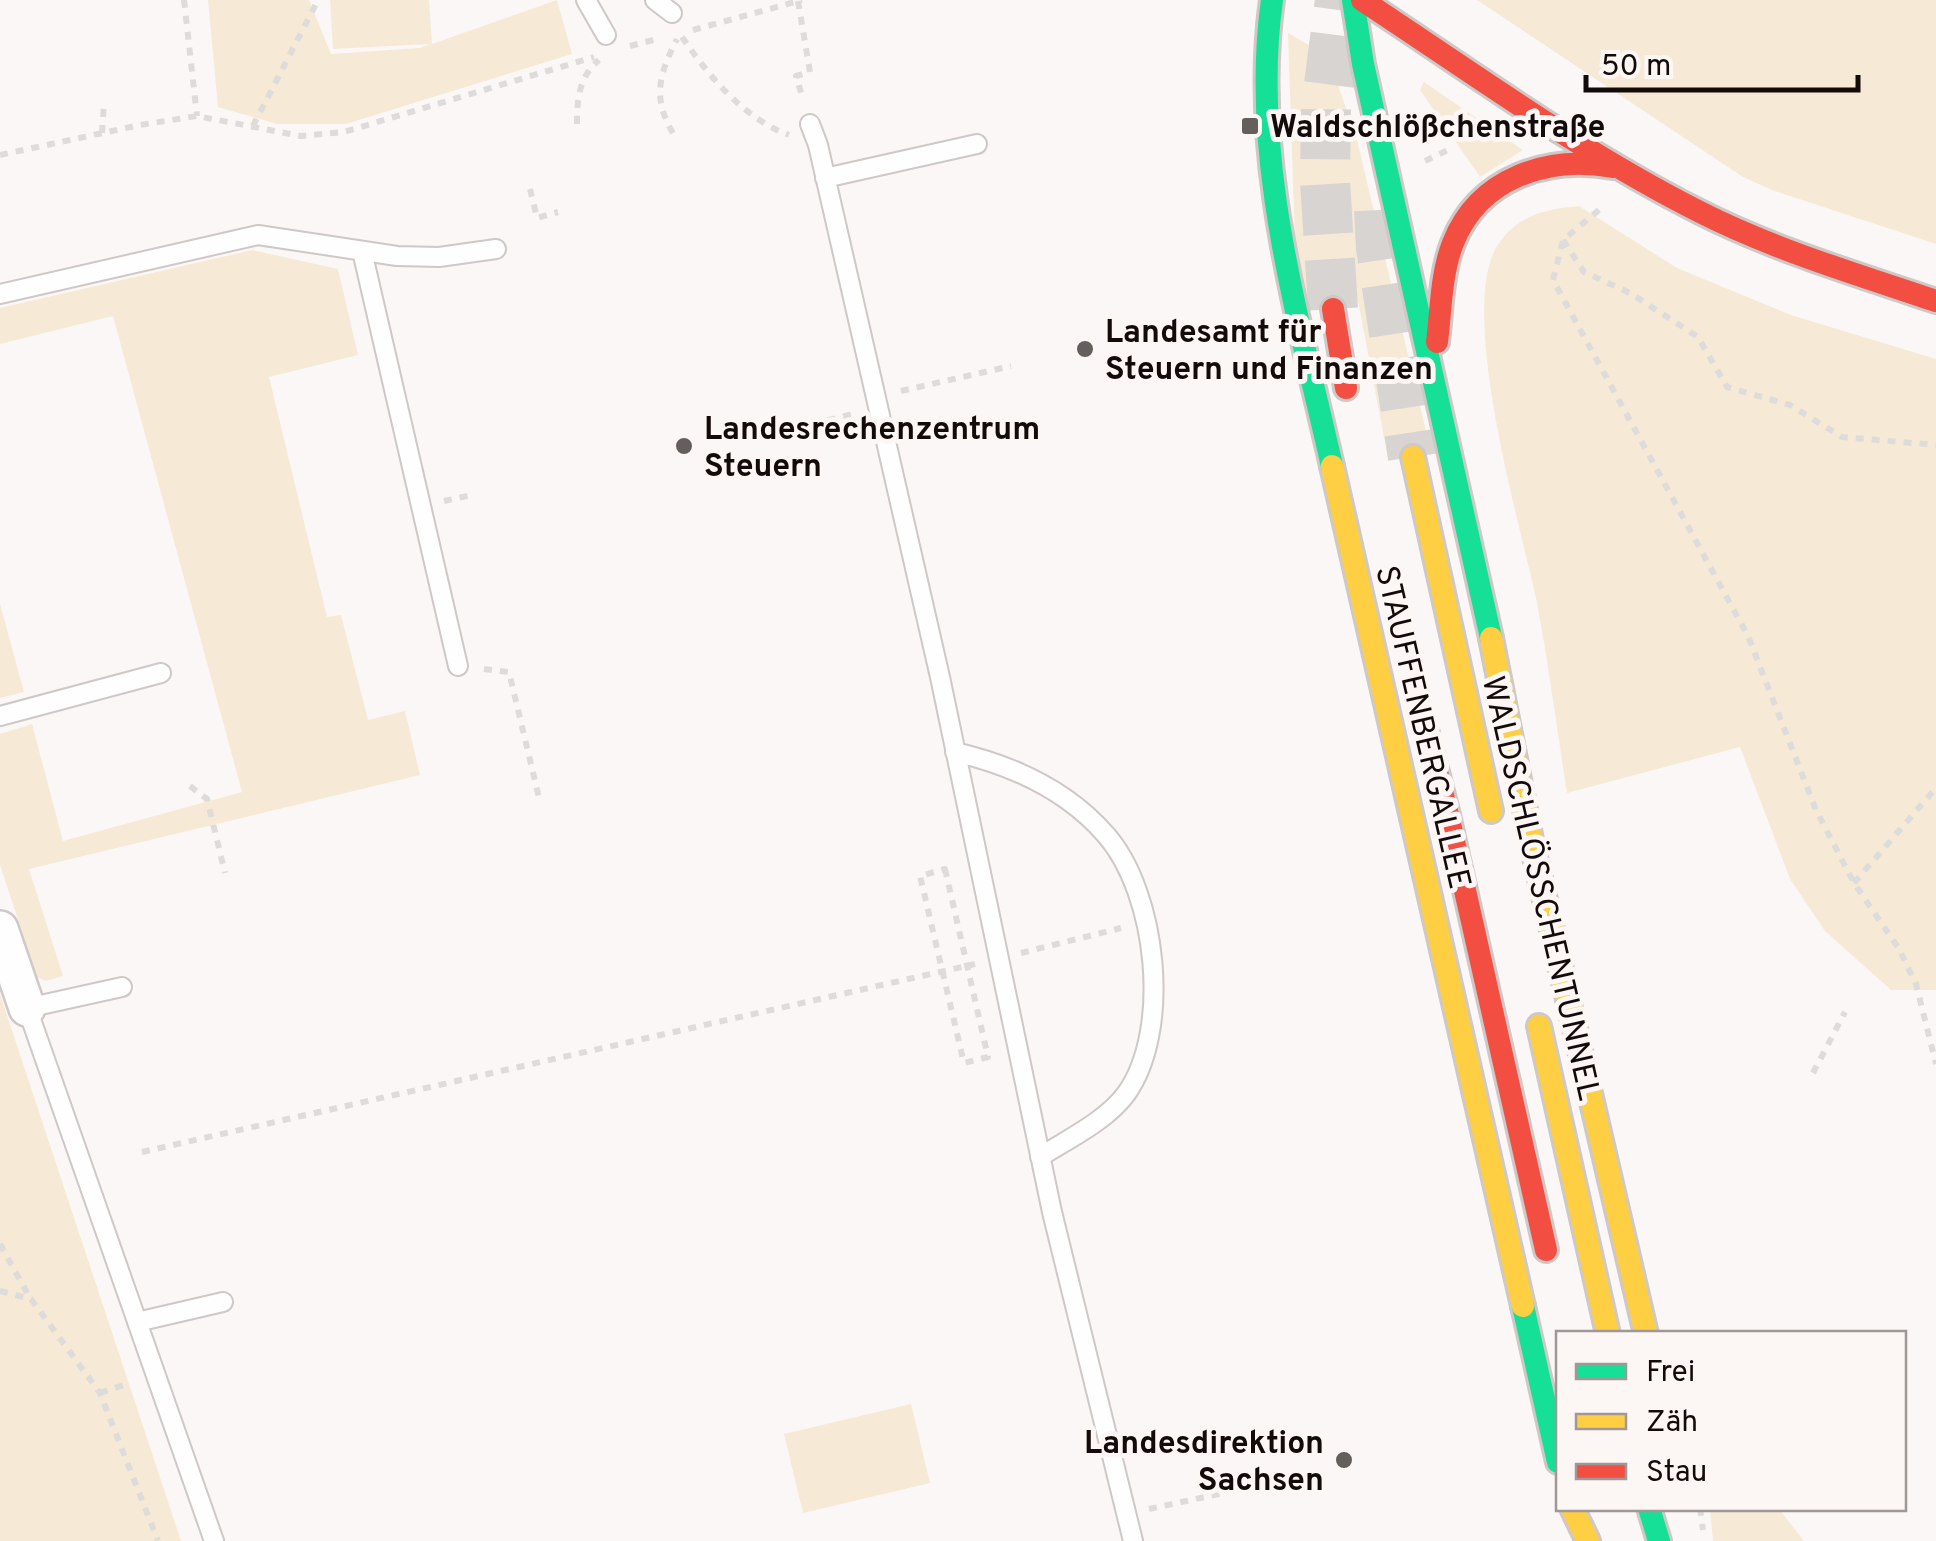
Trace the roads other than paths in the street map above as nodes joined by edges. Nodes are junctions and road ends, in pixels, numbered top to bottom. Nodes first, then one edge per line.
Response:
1 (586, 0) edge
2 (655, 0) edge
3 (1272, 0) edge
4 (1353, 0) edge
5 (1362, 0) edge
6 (672, 13) dead end
7 (606, 35) dead end
8 (810, 124) dead end
9 (977, 144) dead end
10 (1620, 170) junction
11 (825, 178) junction
12 (496, 250) dead end
13 (362, 251) junction
14 (0, 294) edge
15 (1936, 301) edge
16 (1333, 309) tunnel mouth
17 (1432, 372) junction
18 (1352, 416) dead end
19 (1413, 457) tunnel mouth
20 (458, 666) road end
21 (161, 672) dead end
22 (1415, 689) dead end
23 (0, 716) edge
24 (955, 752) junction
25 (1495, 827) dead end
26 (0, 928) edge
27 (122, 987) dead end
28 (1534, 1002) dead end
29 (27, 1008) junction
30 (1040, 1158) junction
31 (1552, 1276) dead end
32 (224, 1302) dead end
33 (137, 1322) junction
34 (1607, 1331) edge
35 (1645, 1331) edge
36 (1556, 1453) edge
37 (1573, 1511) edge
38 (1600, 1511) edge
39 (1650, 1511) edge
40 (1669, 1511) edge
41 (214, 1541) edge
42 (1133, 1541) edge
43 (1588, 1541) edge
44 (1602, 1541) edge
45 (1658, 1541) edge
46 (1668, 1541) edge

1 - 7 lane
2 - 6 lane
3 - 36 main road, STAUFFENBERGALLEE
4 - 17 main road
5 - 10 main road
8 - 11 lane
9 - 11 lane
10 - 15 main road
10 - 17 main road
11 - 24 lane
12 - 13 lane
13 - 14 lane
13 - 20 lane
16 - 18 main road
17 - 35 main road
19 - 25 main road, WALDSCHLÖSSCHENTUNNEL
21 - 23 lane
22 - 31 main road
24 - 30 lane
24 - 30 lane
26 - 29 street
27 - 29 lane
28 - 34 main road, WALDSCHLÖSSCHENTUNNEL
29 - 33 lane
30 - 42 lane
32 - 33 lane
33 - 41 lane
37 - 43 main road
38 - 44 main road
39 - 45 main road
40 - 46 main road

